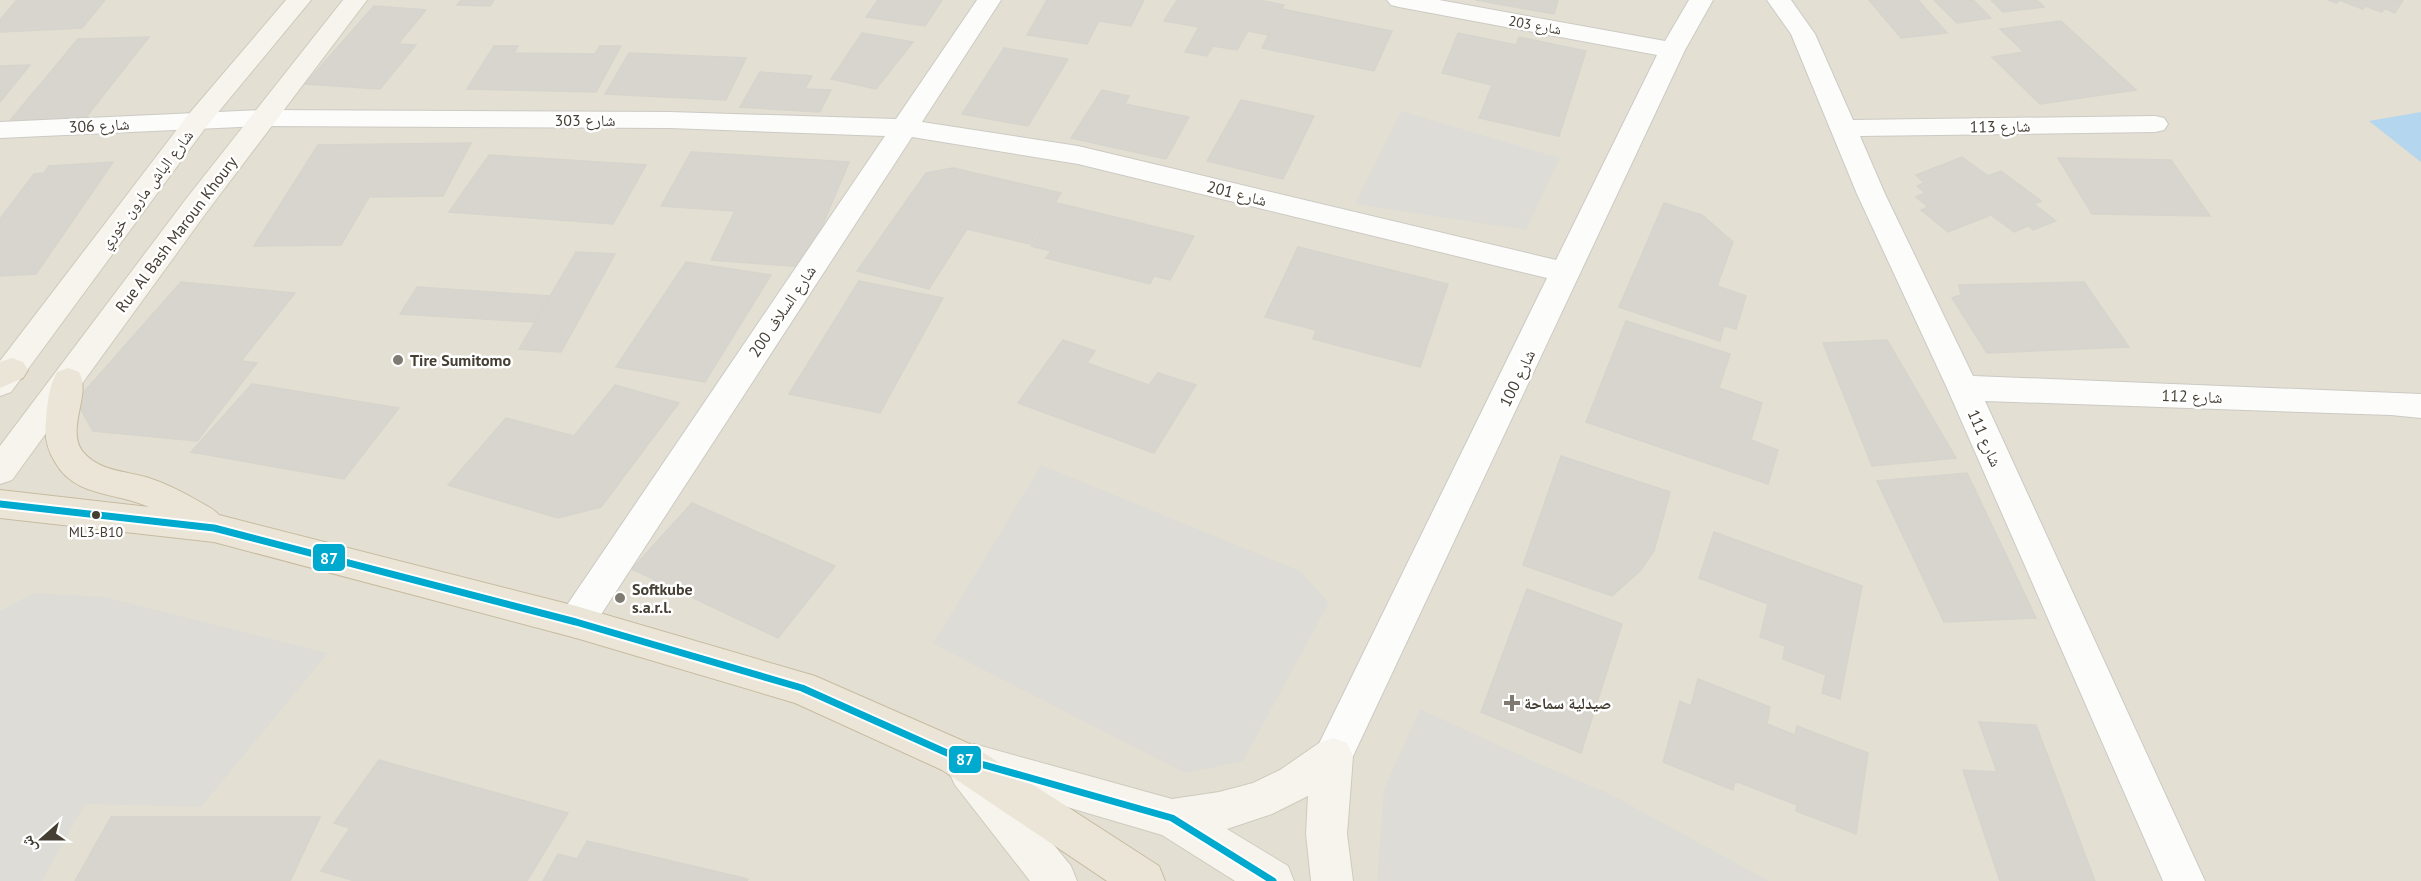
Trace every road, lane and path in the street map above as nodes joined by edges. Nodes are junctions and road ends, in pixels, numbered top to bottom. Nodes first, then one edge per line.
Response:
1 (299, 0) edge
2 (355, 0) edge
3 (989, 0) edge
4 (1399, 0) edge
5 (1701, 0) edge
6 (1779, 0) edge
7 (1672, 50) junction
8 (264, 118) junction
9 (197, 121) junction
10 (2155, 124) dead end
11 (904, 128) junction
12 (1844, 128) junction
13 (0, 130) edge
14 (1567, 273) junction
15 (4, 377) edge
16 (68, 380) junction
17 (1963, 388) junction
18 (2421, 406) edge
19 (0, 471) edge
20 (0, 504) edge
21 (214, 528) junction
22 (576, 622) junction
23 (1333, 756) junction
24 (956, 757) junction
25 (1172, 818) junction
26 (1056, 881) edge
27 (1144, 881) edge
28 (1273, 881) edge
29 (1332, 881) edge
30 (2184, 881) edge

1 - 9 main road, شارع الباش مارون خوري
2 - 8 main road, Rue Al Bash Maroun Khoury
3 - 11 street, 200 شارع السلاف
4 - 7 street, شارع 203
5 - 7 street, شارع 100
6 - 12 street, شارع 111
7 - 14 street, شارع 100
8 - 9 street, شارع 303
8 - 11 street, شارع 303
8 - 16 main road, Rue Al Bash Maroun Khoury
9 - 13 street, شارع 306
9 - 15 main road, شارع الباش مارون خوري
10 - 12 street, شارع 113
11 - 14 street, شارع 201
11 - 22 street, 200 شارع السلاف
12 - 17 street, شارع 111
14 - 23 street, شارع 100
16 - 19 main road, Rue Al Bash Maroun Khoury
16 - 21 highway
17 - 18 street, شارع 112
17 - 30 street, شارع 111
20 - 21 highway
21 - 22 highway
22 - 24 highway
23 - 25 main road
23 - 29 main road
24 - 25 main road
24 - 26 main road
24 - 27 highway
25 - 28 main road

